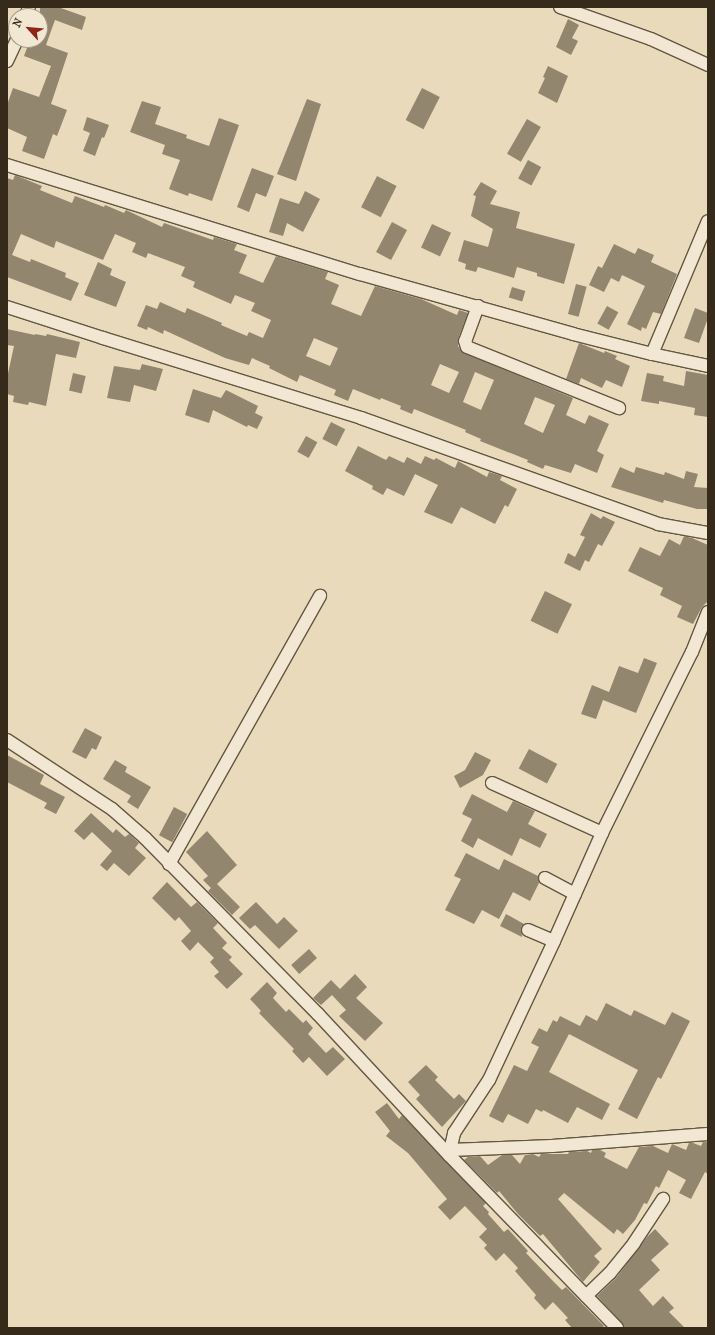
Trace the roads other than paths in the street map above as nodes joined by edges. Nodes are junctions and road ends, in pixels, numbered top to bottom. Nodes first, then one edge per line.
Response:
1 (560, 7) edge
2 (13, 48) edge
3 (7, 61) edge
4 (708, 66) edge
5 (7, 165) edge
6 (708, 221) edge
7 (478, 306) junction
8 (7, 307) edge
9 (652, 354) junction
10 (708, 366) edge
11 (619, 408) dead end
12 (708, 533) edge
13 (320, 596) dead end
14 (708, 612) edge
15 (7, 740) edge
16 (492, 783) dead end
17 (602, 834) junction
18 (169, 864) junction
19 (545, 878) dead end
20 (575, 894) junction
21 (528, 930) dead end
22 (554, 941) junction
23 (708, 1134) edge
24 (450, 1153) junction
25 (663, 1199) dead end
26 (586, 1296) junction
27 (617, 1328) edge

1 - 4 street
2 - 3 street
5 - 7 street
6 - 9 street
7 - 9 street
7 - 11 street
8 - 12 street
9 - 10 street
13 - 18 street
14 - 17 street
15 - 18 street
16 - 17 street
17 - 20 street
18 - 24 street
19 - 20 street
20 - 22 street
21 - 22 street
22 - 24 street
23 - 24 street
24 - 26 street
25 - 26 street
26 - 27 street

